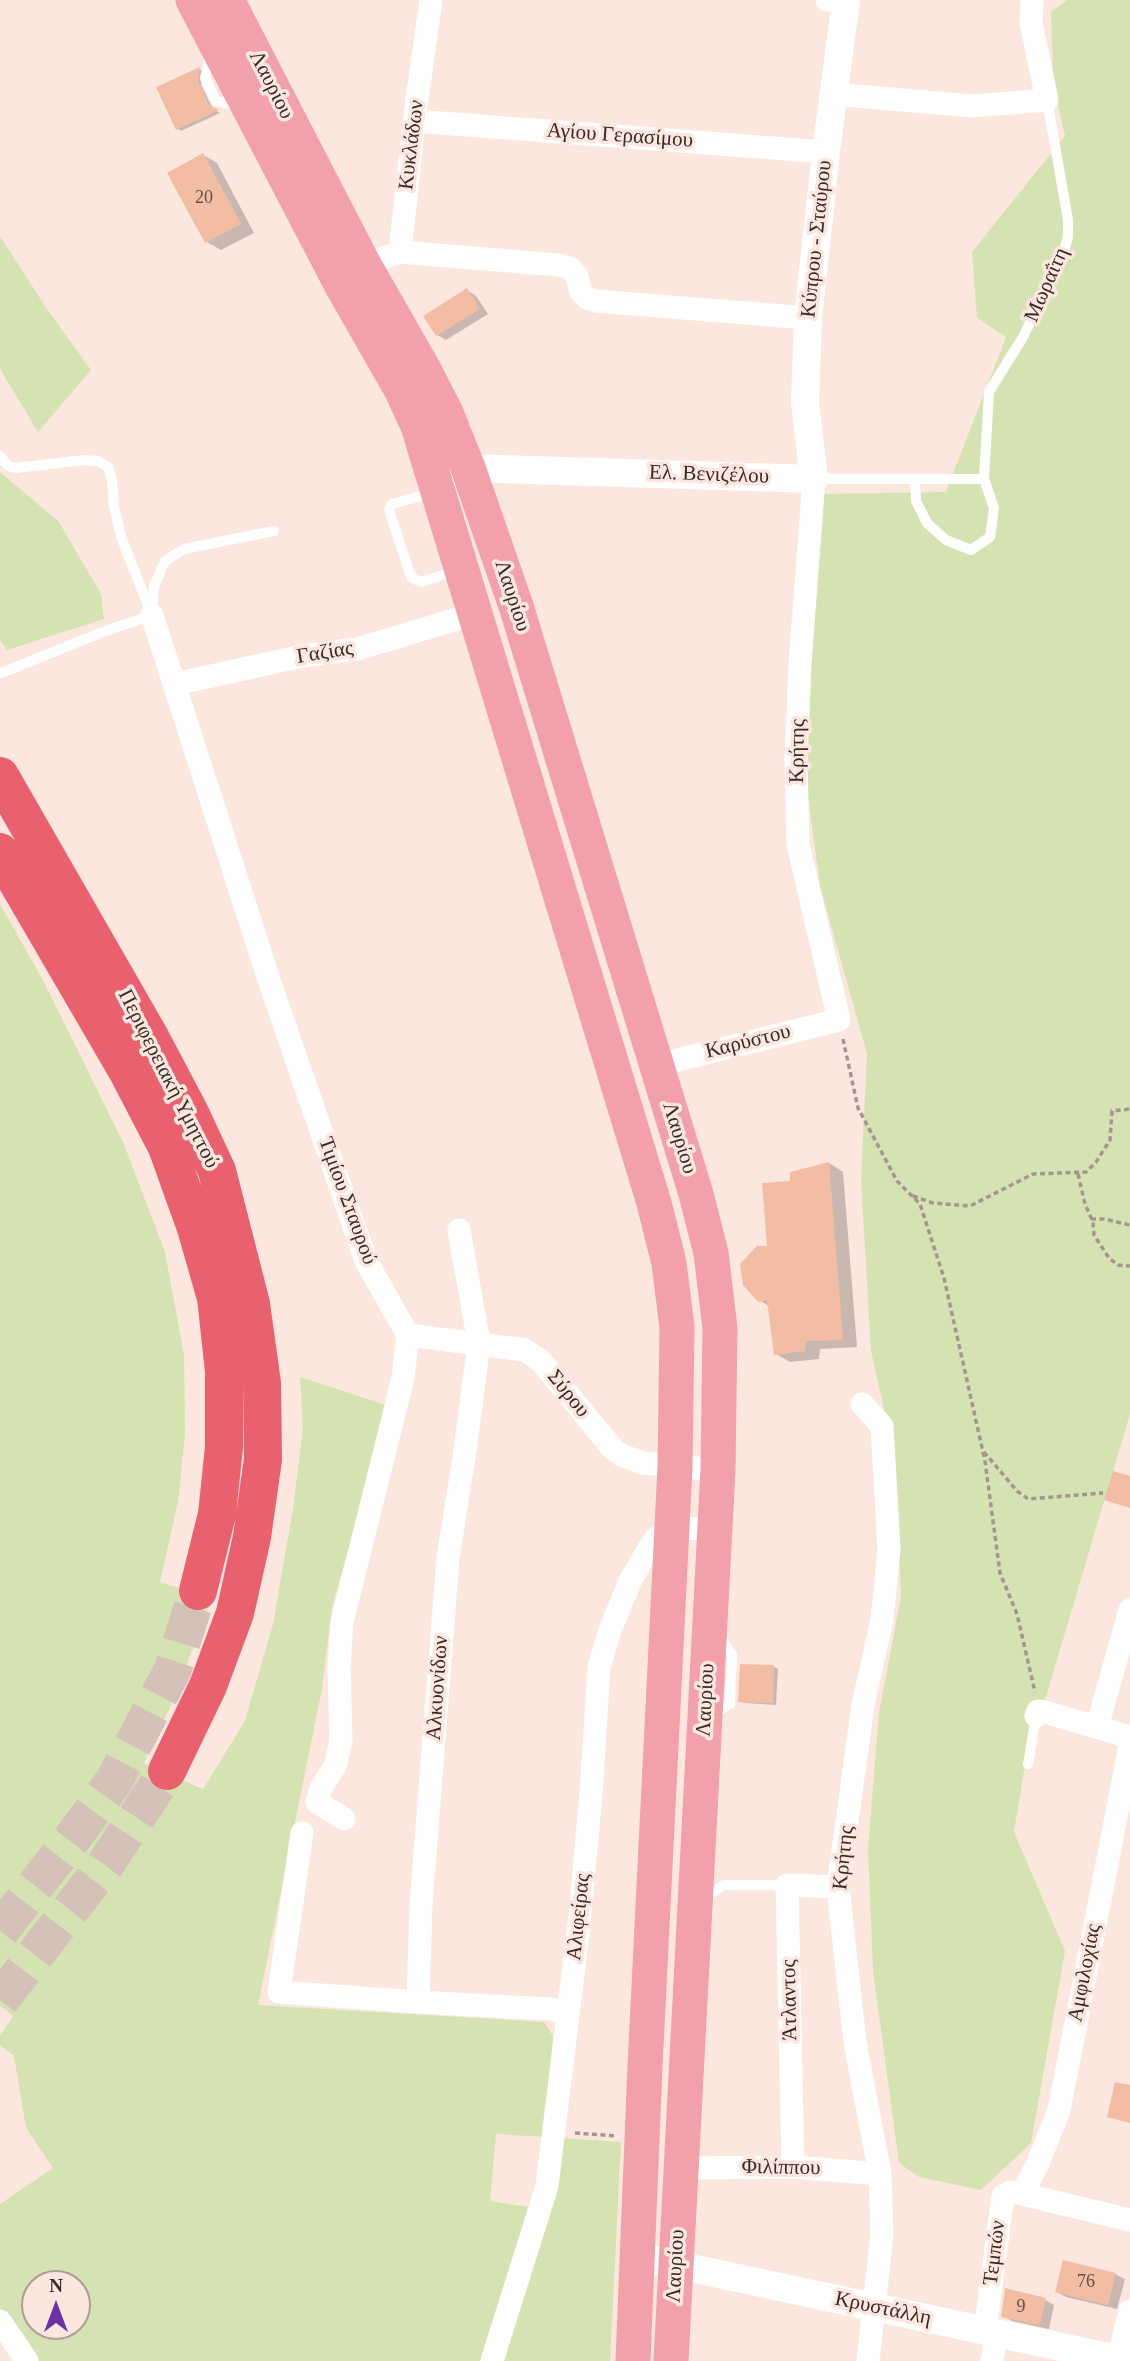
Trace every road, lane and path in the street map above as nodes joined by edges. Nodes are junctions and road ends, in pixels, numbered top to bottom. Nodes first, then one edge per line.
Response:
1 (193, 0) edge
2 (227, 0) edge
3 (431, 0) edge
4 (1032, 0) edge
5 (839, 1) edge
6 (833, 94) junction
7 (1047, 100) junction
8 (414, 121) junction
9 (826, 152) junction
10 (400, 252) junction
11 (364, 265) junction
12 (808, 318) junction
13 (0, 456) edge
14 (447, 479) junction
15 (814, 479) junction
16 (915, 479) junction
17 (984, 479) junction
18 (274, 531) dead end
19 (461, 569) junction
20 (474, 614) junction
21 (152, 615) junction
22 (1, 673) edge
23 (175, 684) junction
24 (0, 776) edge
25 (0, 852) edge
26 (839, 1020) junction
27 (656, 1065) junction
28 (1130, 1109) edge
29 (1078, 1174) junction
30 (911, 1195) junction
31 (1091, 1219) junction
32 (1130, 1225) edge
33 (459, 1230) dead end
34 (1130, 1266) edge
35 (408, 1335) junction
36 (479, 1343) junction
37 (862, 1405) dead end
38 (982, 1450) junction
39 (675, 1466) junction
40 (718, 1470) junction
41 (1103, 1493) dead end
42 (672, 1528) junction
43 (715, 1529) junction
44 (198, 1591) tunnel mouth
45 (1130, 1610) edge
46 (1039, 1713) junction
47 (1097, 1727) junction
48 (1130, 1737) edge
49 (1130, 1746) edge
50 (1028, 1764) dead end
51 (167, 1771) tunnel mouth
52 (344, 1819) dead end
53 (302, 1833) dead end
54 (787, 1885) junction
55 (838, 1887) junction
56 (696, 1903) junction
57 (418, 2002) junction
58 (567, 2010) junction
59 (555, 2132) junction
60 (642, 2138) junction
61 (793, 2166) junction
62 (682, 2168) junction
63 (880, 2174) junction
64 (1022, 2194) junction
65 (1130, 2220) edge
66 (639, 2258) junction
67 (676, 2266) junction
68 (876, 2308) junction
69 (1130, 2311) edge
70 (0, 2321) edge
71 (991, 2332) junction
72 (1121, 2360) edge
73 (27, 2361) edge
74 (492, 2361) edge
75 (633, 2361) edge
76 (671, 2361) edge
77 (868, 2361) edge
78 (992, 2361) edge

1 - 14 main road, Λαυρίου
2 - 11 main road, Λαυρίου
3 - 8 street, Κυκλάδων
4 - 7 street, Μωραΐτη
5 - 6 street, Κύπρου - Σταύρου
6 - 7 street
6 - 9 street, Κύπρου - Σταύρου
7 - 17 lane, Μωραΐτη
8 - 9 street, Αγίου Γερασίμου
8 - 10 street, Κυκλάδων
9 - 12 street, Κύπρου - Σταύρου
10 - 11 street
10 - 12 street
11 - 14 main road, Λαυρίου
12 - 15 street, Κύπρου - Σταύρου
13 - 21 lane
14 - 15 street, Ελ. Βενιζέλου
14 - 19 main road, Λαυρίου
14 - 19 lane
14 - 27 main road, Λαυρίου
15 - 16 lane, Ελ. Βενιζέλου
15 - 26 street, Κρήτης
16 - 17 lane, Ελ. Βενιζέλου
16 - 17 lane, Μωραΐτη
18 - 21 lane
19 - 20 main road, Λαυρίου
20 - 23 street, Γαζίας
20 - 39 main road, Λαυρίου
21 - 22 lane
21 - 23 street, Τιμίου Σταυρού
23 - 35 street, Τιμίου Σταυρού
24 - 51 highway, Περιφερειακή Υμηττού
25 - 44 highway, Περιφερειακή Υμηττού
26 - 27 street, Καρύστου
26 - 30 path
27 - 40 main road, Λαυρίου
28 - 29 path
29 - 30 path
29 - 31 path
30 - 38 path
31 - 32 path
31 - 34 path
33 - 36 street, Αλκυονίδων
35 - 36 street, Σύρου
35 - 52 street
36 - 39 street, Σύρου
36 - 57 street, Αλκυονίδων
37 - 55 street, Κρήτης
38 - 41 path
38 - 46 path
39 - 40 street, Σύρου
39 - 42 main road, Λαυρίου
40 - 43 main road, Λαυρίου
42 - 43 street
42 - 58 street, Αλιφείρας
42 - 60 main road, Λαυρίου
43 - 56 main road, Λαυρίου
45 - 47 street
46 - 47 street
46 - 50 lane
47 - 48 street
49 - 64 street, Αμφιλοχίας
53 - 57 street
54 - 55 street
54 - 56 lane
54 - 61 street, Άτλαντος
55 - 63 street, Κρήτης
56 - 62 main road, Λαυρίου
57 - 58 street
58 - 59 street, Αλιφείρας
59 - 60 path
59 - 74 street, Αλιφείρας
60 - 66 main road, Λαυρίου
61 - 62 street, Φιλίππου
61 - 63 street, Φιλίππου
62 - 67 main road, Λαυρίου
63 - 68 street, Κρήτης
64 - 65 street
64 - 71 street, Τεμπών
66 - 67 street, Κρυστάλλη
66 - 75 main road, Λαυρίου
67 - 68 street, Κρυστάλλη
67 - 76 main road, Λαυρίου
68 - 71 street, Κρυστάλλη
68 - 77 street, Κρήτης
69 - 72 street
70 - 73 street
71 - 72 street, Κρυστάλλη
71 - 78 street, Τεμπών

